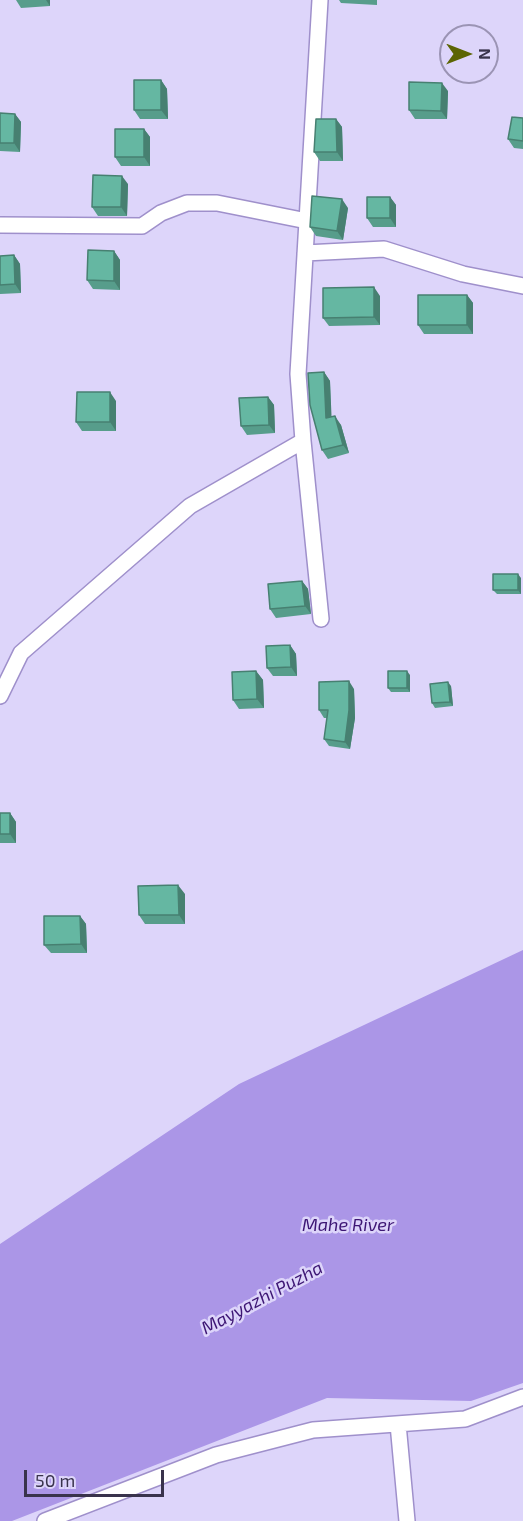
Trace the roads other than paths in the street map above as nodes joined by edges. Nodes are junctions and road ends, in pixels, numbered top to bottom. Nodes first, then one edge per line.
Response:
1 (320, 0) edge
2 (307, 221) junction
3 (0, 225) edge
4 (305, 253) junction
5 (523, 286) edge
6 (303, 441) junction
7 (321, 619) dead end
8 (0, 696) edge
9 (523, 1396) edge
10 (398, 1424) junction
11 (45, 1521) edge
12 (407, 1521) edge

1 - 2 street
2 - 3 street
2 - 4 street
4 - 5 street
4 - 6 street
6 - 7 street
6 - 8 street
9 - 10 street
10 - 11 street
10 - 12 street

